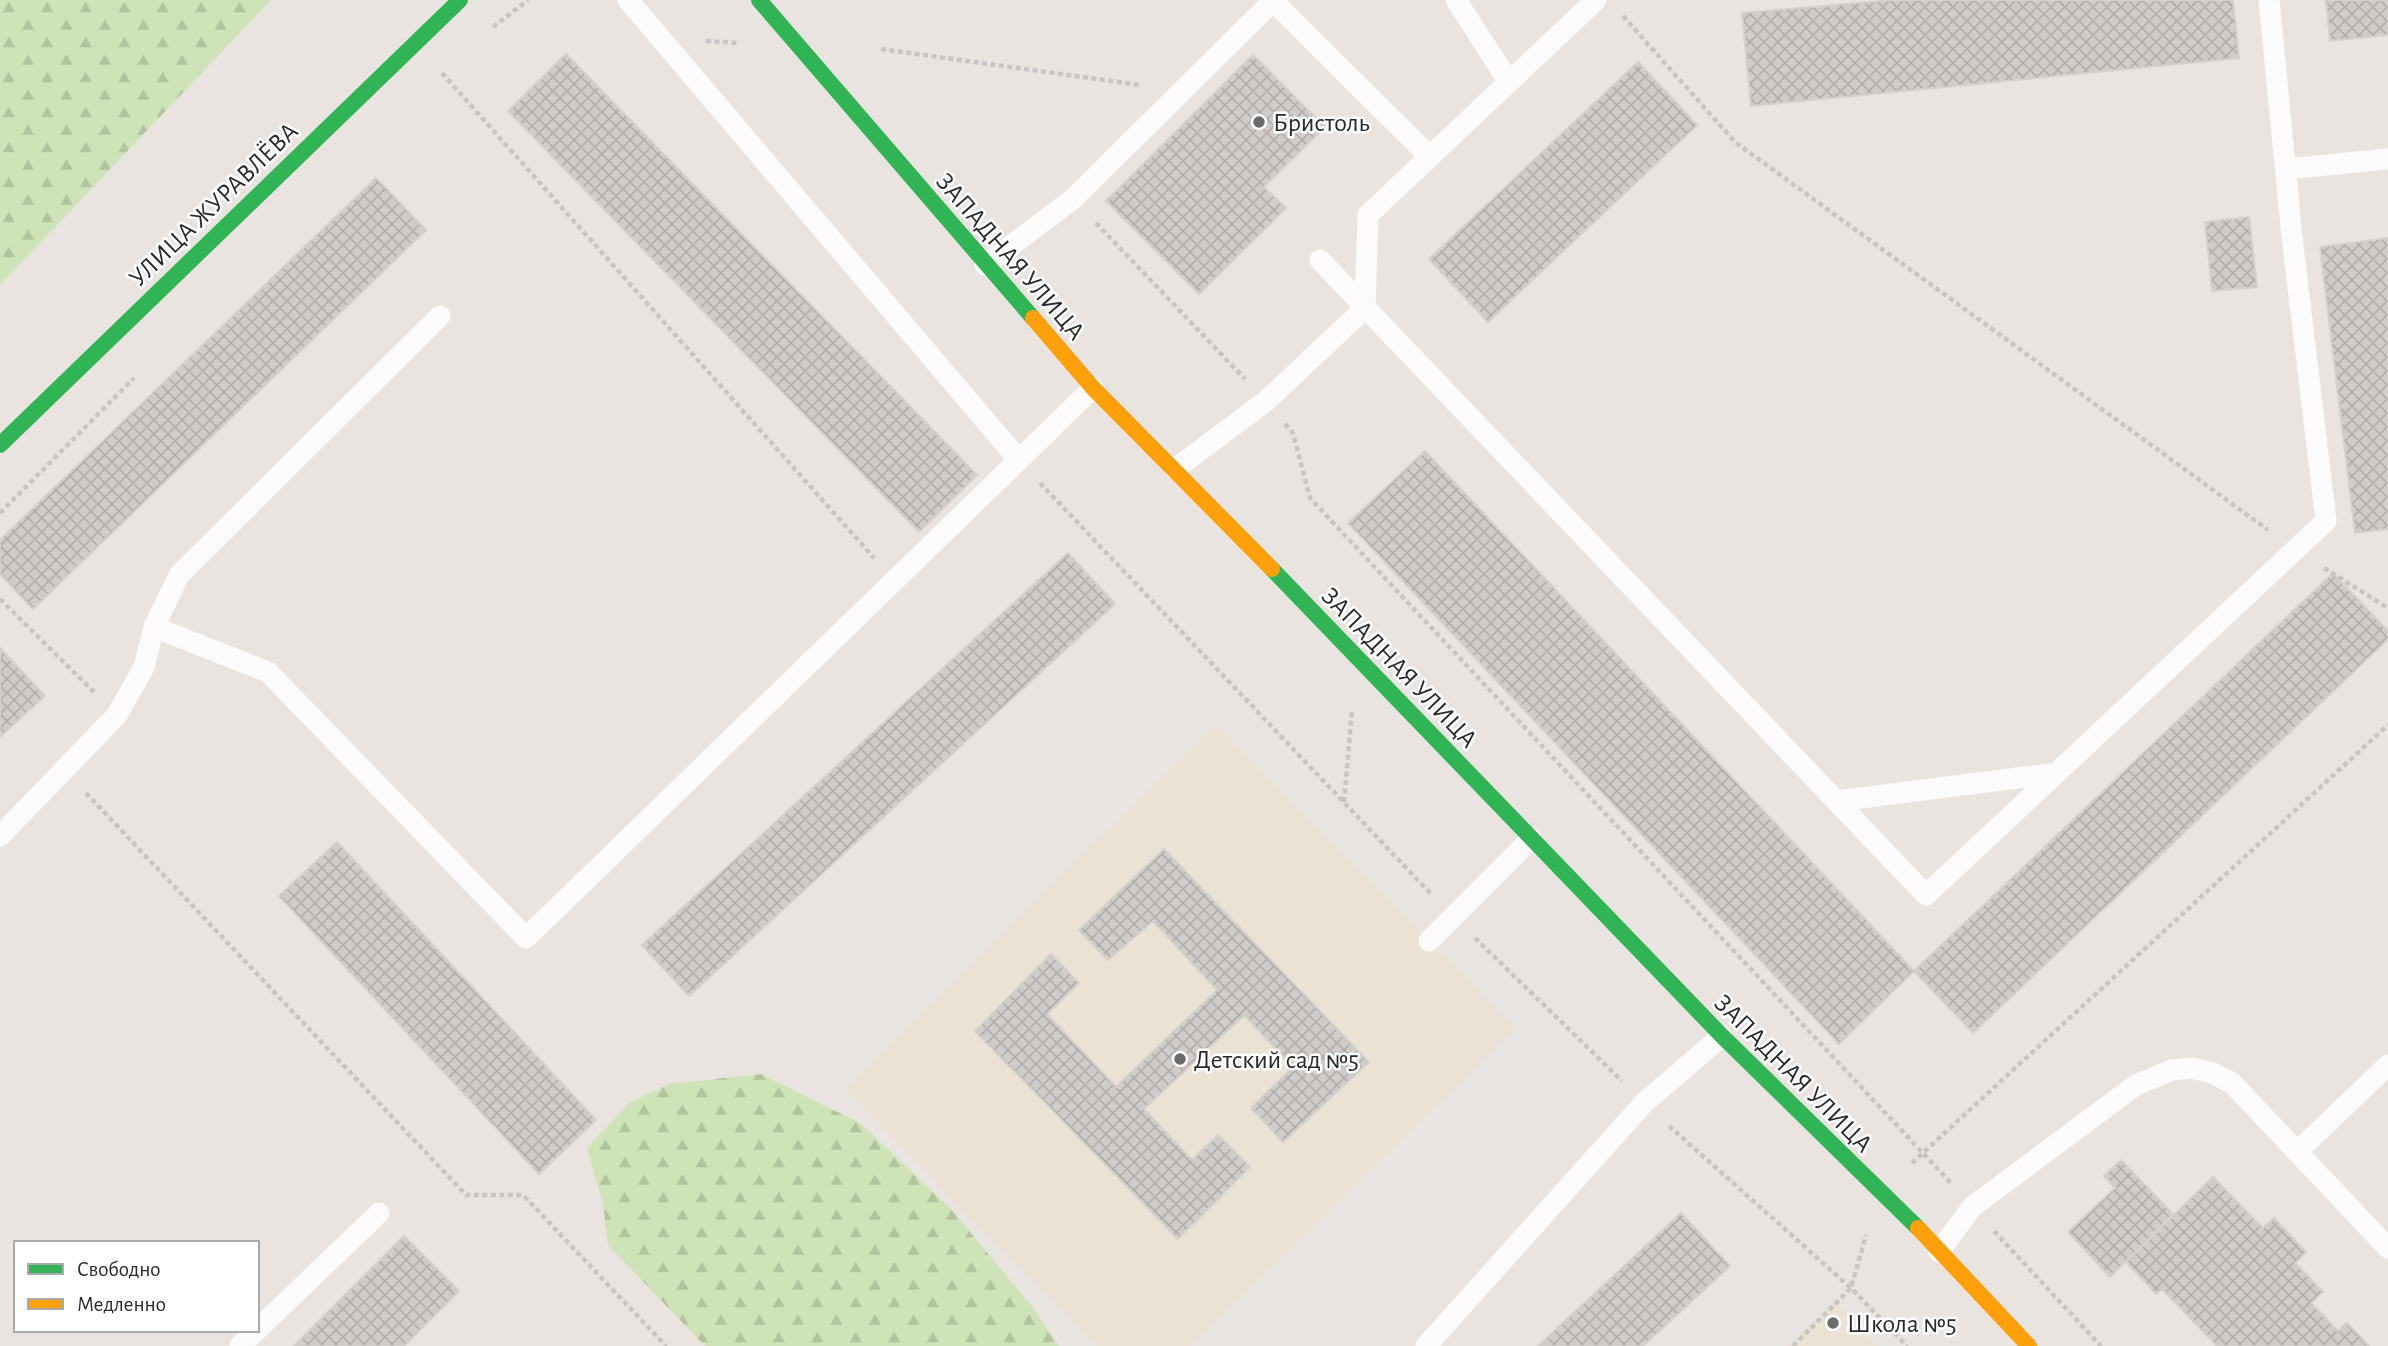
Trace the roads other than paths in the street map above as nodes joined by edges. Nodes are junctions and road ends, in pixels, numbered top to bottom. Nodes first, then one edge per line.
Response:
1 (460, 0) edge
2 (628, 0) edge
3 (759, 0) edge
4 (1456, 0) edge
5 (1596, 0) edge
6 (2269, 0) edge
7 (1508, 82) junction
8 (1430, 157) junction
9 (2388, 159) edge
10 (2286, 169) junction
11 (1320, 260) dead end
12 (985, 265) junction
13 (1365, 308) junction
14 (440, 316) dead end
15 (1093, 388) junction
16 (0, 445) edge
17 (1018, 459) junction
18 (1175, 469) junction
19 (154, 627) junction
20 (2057, 773) junction
21 (1837, 801) junction
22 (0, 836) edge
23 (1531, 839) junction
24 (1429, 941) dead end
25 (1722, 1037) junction
26 (2385, 1072) edge
27 (2298, 1151) junction
28 (379, 1213) dead end
29 (2388, 1248) edge
30 (1939, 1252) junction
31 (259, 1328) edge
32 (255, 1332) edge
33 (240, 1346) edge
34 (1426, 1346) edge
35 (2029, 1346) edge

1 - 16 street, УЛИЦА ЖУРАВЛЁВА
2 - 17 lane
3 - 12 street, ЗАПАДНАЯ УЛИЦА
4 - 7 lane
5 - 7 lane
6 - 10 lane
7 - 8 lane
8 - 12 lane
8 - 13 lane
9 - 10 lane
10 - 20 lane
11 - 13 lane
12 - 15 street, ЗАПАДНАЯ УЛИЦА
13 - 18 lane
13 - 21 lane
14 - 19 lane
15 - 17 lane
15 - 18 street, ЗАПАДНАЯ УЛИЦА
17 - 19 lane
18 - 23 street, ЗАПАДНАЯ УЛИЦА
19 - 22 lane
20 - 21 lane
20 - 21 lane
23 - 24 lane
23 - 25 street, ЗАПАДНАЯ УЛИЦА
25 - 30 street, ЗАПАДНАЯ УЛИЦА
25 - 34 lane
26 - 27 lane
27 - 29 lane
27 - 30 lane
28 - 31 lane
30 - 35 street, ЗАПАДНАЯ УЛИЦА
32 - 33 lane

